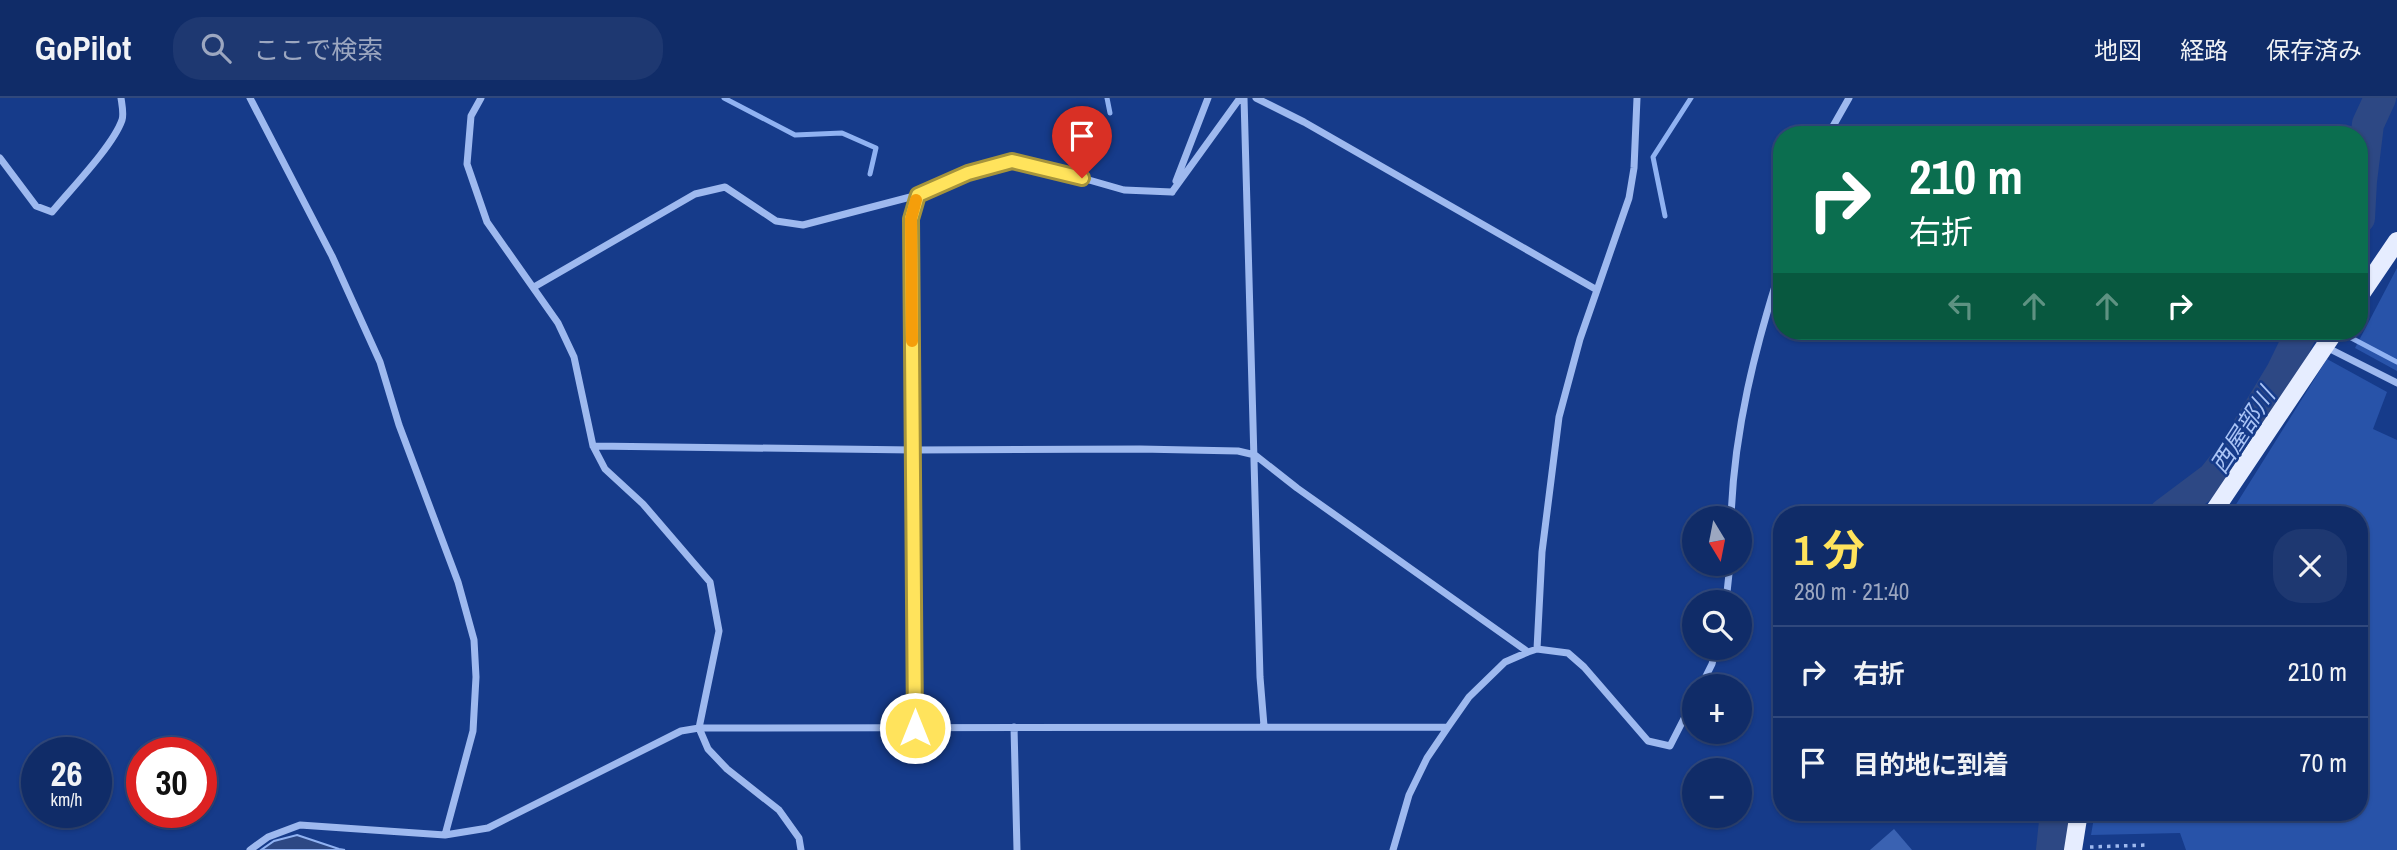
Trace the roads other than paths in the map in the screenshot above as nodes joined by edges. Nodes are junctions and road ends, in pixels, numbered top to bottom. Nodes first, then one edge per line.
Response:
1 (131, 98) edge
2 (250, 98) edge
3 (481, 98) edge
4 (1208, 98) edge
5 (1242, 98) edge
6 (1256, 98) edge
7 (1637, 98) edge
8 (1849, 98) edge
9 (122, 101) edge
10 (1833, 126) edge
11 (0, 158) edge
12 (1172, 191) junction
13 (918, 195) junction
14 (2397, 241) edge
15 (2368, 284) edge
16 (534, 287) junction
17 (1597, 290) junction
18 (1773, 290) edge
19 (2328, 340) edge
20 (2334, 340) edge
21 (2397, 383) edge
22 (593, 446) junction
23 (913, 450) junction
24 (1255, 455) junction
25 (1731, 506) edge
26 (2217, 506) edge
27 (1537, 649) junction
28 (1528, 652) junction
29 (1682, 722) edge
30 (1264, 726) junction
31 (1014, 727) junction
32 (1448, 727) junction
33 (699, 728) junction
34 (915, 728) junction
35 (2077, 821) edge
36 (445, 835) junction
37 (2073, 847) edge
38 (250, 850) edge
39 (801, 850) edge
40 (1017, 850) edge
41 (1393, 850) edge

1 - 9 street
2 - 36 street
3 - 16 street
4 - 12 street
5 - 12 street
5 - 24 street
6 - 17 street
7 - 17 street
8 - 10 street
9 - 11 street
12 - 13 street
13 - 16 street
13 - 23 street
14 - 15 main road
16 - 22 street
17 - 27 street
18 - 25 street
19 - 26 main road
20 - 21 street
22 - 23 street
22 - 33 street
23 - 24 street
23 - 34 street
24 - 28 street
24 - 30 street
27 - 28 street
27 - 29 street
28 - 32 street
30 - 31 street
30 - 32 street
31 - 34 street
31 - 40 street
32 - 41 street
33 - 34 street
33 - 36 street
33 - 39 street
35 - 37 main road
36 - 38 street

